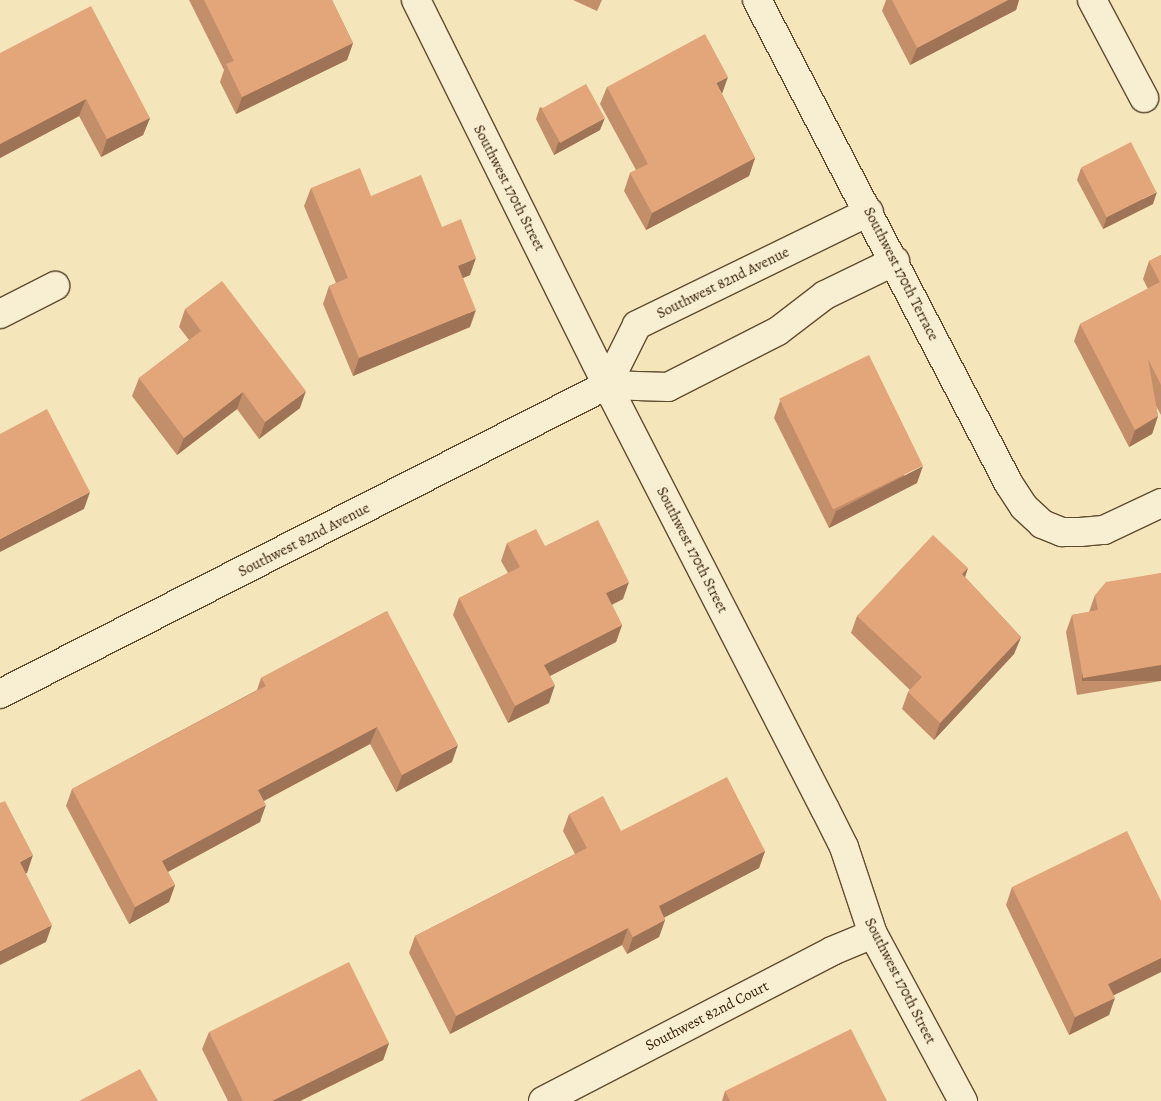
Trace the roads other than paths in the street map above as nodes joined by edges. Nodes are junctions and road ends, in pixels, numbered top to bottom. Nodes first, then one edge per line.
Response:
1 (416, 0) edge
2 (757, 0) edge
3 (1092, 0) edge
4 (1144, 98) dead end
5 (869, 212) junction
6 (895, 261) junction
7 (55, 286) dead end
8 (0, 314) edge
9 (607, 385) junction
10 (1161, 503) edge
11 (0, 694) edge
12 (873, 934) junction
13 (543, 1101) edge
14 (963, 1101) edge

1 - 9 street, Southwest 170th Street
2 - 5 street, Southwest 170th Terrace
3 - 4 street
5 - 6 street, Southwest 170th Terrace
5 - 9 street, Southwest 82nd Avenue
6 - 9 street, Southwest 82nd Avenue
6 - 10 street, Southwest 170th Terrace
7 - 8 street
9 - 11 street, Southwest 82nd Avenue
9 - 12 street, Southwest 170th Street
12 - 13 street, Southwest 82nd Court
12 - 14 street, Southwest 170th Street

